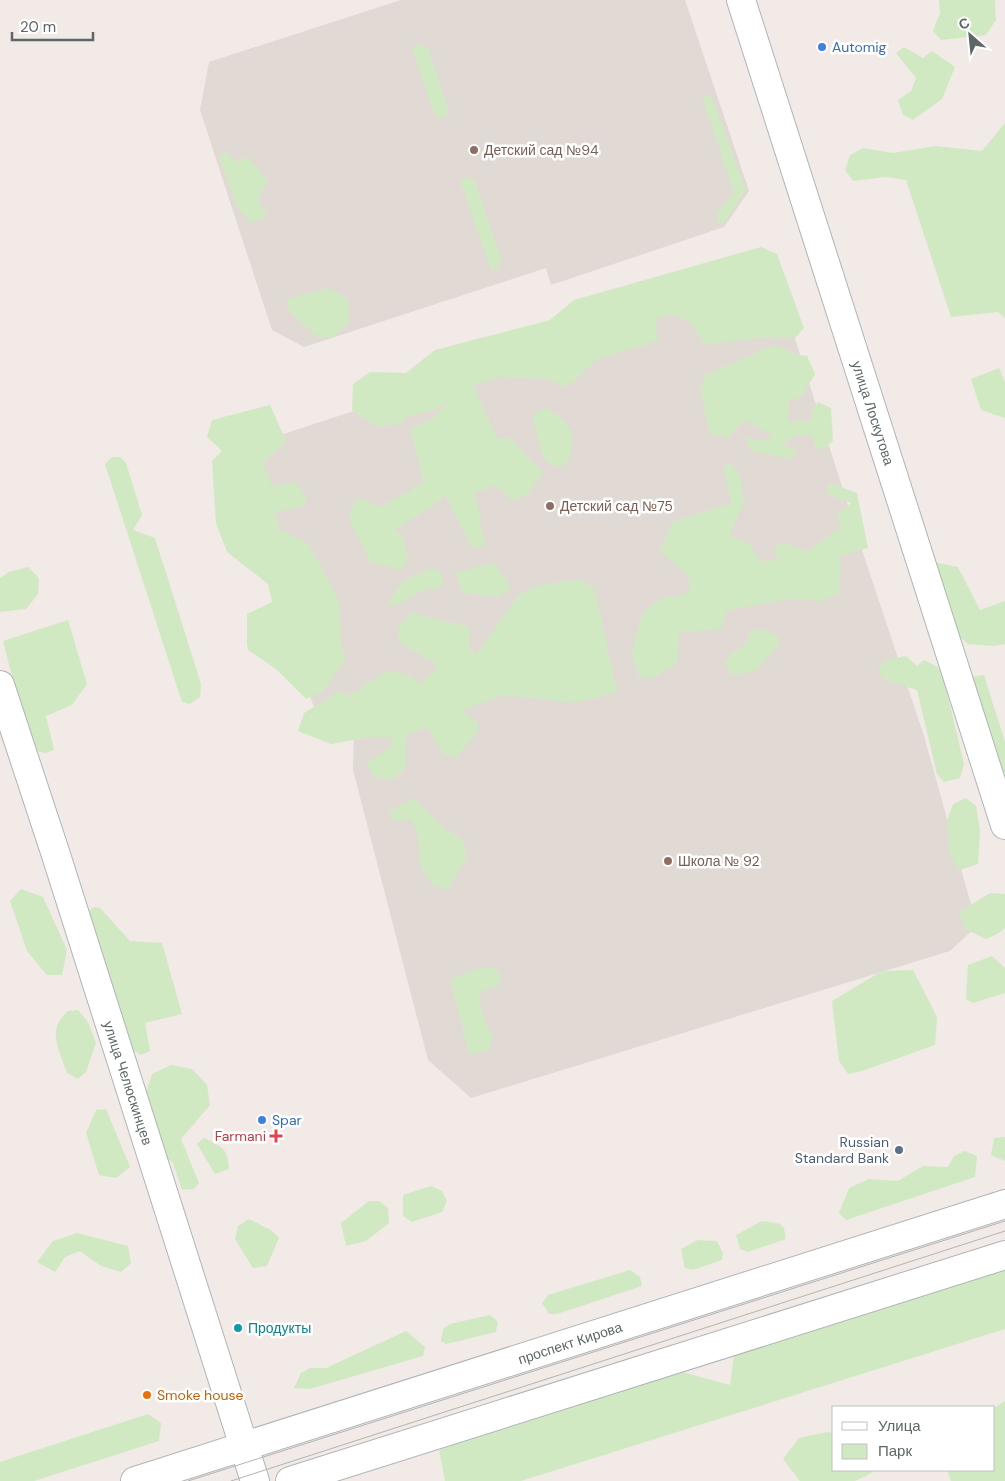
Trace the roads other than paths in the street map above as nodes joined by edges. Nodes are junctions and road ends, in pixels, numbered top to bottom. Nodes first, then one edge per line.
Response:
1 (741, 0) edge
2 (0, 685) edge
3 (1005, 825) edge
4 (1005, 1204) edge
5 (1005, 1255) edge
6 (244, 1447) junction
7 (135, 1481) edge
8 (255, 1481) edge
9 (290, 1481) edge

1 - 3 street, улица Лоскутова
2 - 6 street, улица Челюскинцев
4 - 6 street, проспект Кирова
5 - 9 street
6 - 7 street, проспект Кирова
6 - 8 street, улица Челюскинцев

